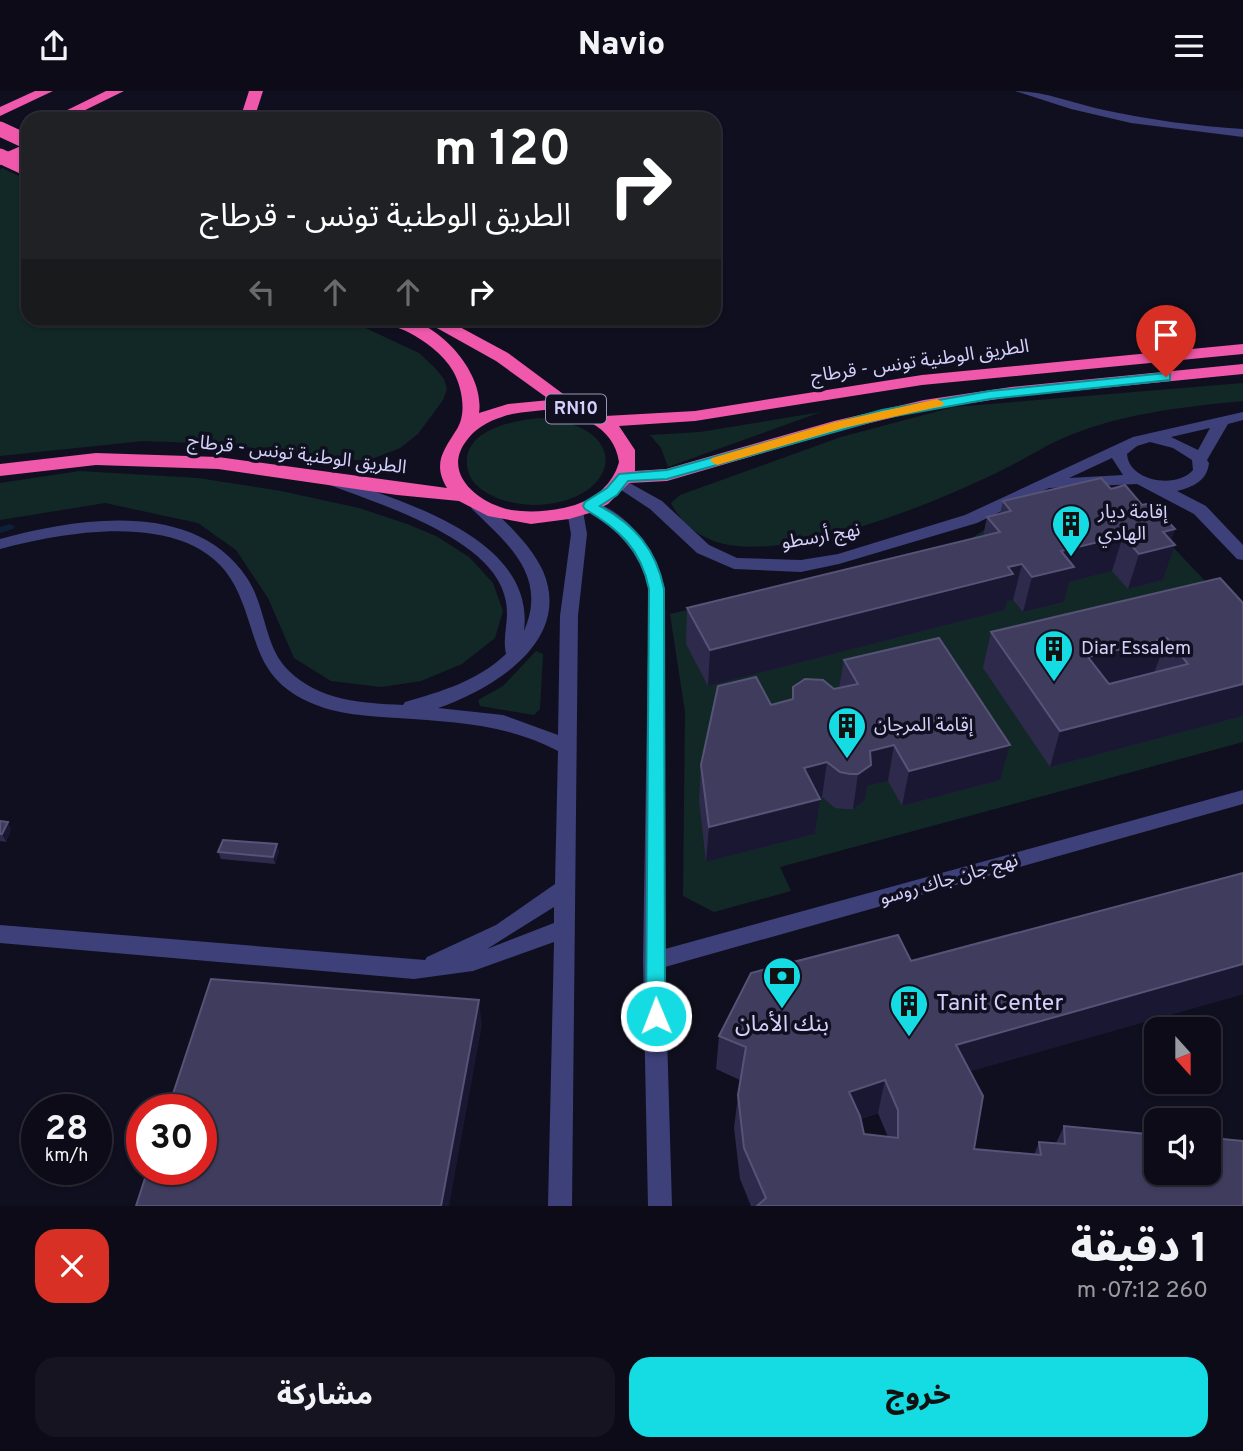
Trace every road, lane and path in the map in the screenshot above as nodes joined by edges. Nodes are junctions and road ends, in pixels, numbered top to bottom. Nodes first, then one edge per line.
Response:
1 (46, 91) edge
2 (256, 91) edge
3 (1021, 91) edge
4 (115, 92) edge
5 (0, 112) edge
6 (71, 112) edge
7 (85, 112) edge
8 (249, 112) edge
9 (0, 129) edge
10 (1243, 132) edge
11 (21, 135) edge
12 (21, 140) edge
13 (0, 145) edge
14 (21, 148) edge
15 (0, 158) edge
16 (21, 166) edge
17 (404, 326) edge
18 (447, 326) edge
19 (464, 326) edge
20 (1243, 349) edge
21 (502, 357) junction
22 (1243, 369) edge
23 (573, 408) junction
24 (1243, 416) edge
25 (604, 421) junction
26 (1222, 421) junction
27 (467, 428) junction
28 (1150, 437) junction
29 (1126, 445) junction
30 (1200, 466) junction
31 (0, 470) edge
32 (322, 477) junction
33 (622, 480) junction
34 (1146, 482) junction
35 (1043, 484) junction
36 (471, 500) junction
37 (582, 509) junction
38 (1200, 510) junction
39 (0, 544) edge
40 (1243, 555) edge
41 (510, 661) junction
42 (386, 711) junction
43 (567, 748) junction
44 (1243, 797) edge
45 (565, 887) junction
46 (564, 928) junction
47 (0, 934) edge
48 (654, 961) junction
49 (414, 970) junction
50 (560, 1206) edge
51 (660, 1206) edge

1 - 5 highway
2 - 8 highway
3 - 10 street
4 - 6 highway
4 - 7 highway
9 - 12 highway, bridge
11 - 13 highway
14 - 15 highway
15 - 16 highway, bridge
17 - 27 highway
18 - 21 highway, الطريق الوطنية تونس - قرطاج / RN10
19 - 21 highway
20 - 25 highway, الطريق الوطنية تونس - قرطاج / RN10
21 - 23 highway, الطريق الوطنية تونس - قرطاج / RN10
22 - 33 highway
23 - 25 highway, الطريق الوطنية تونس - قرطاج / RN10
23 - 27 highway, الطريق الوطنية تونس - قرطاج / RN10
24 - 26 street, نهج أرسطو
25 - 33 highway, الطريق الوطنية تونس - قرطاج / RN10
26 - 28 street, نهج أرسطو
26 - 30 street
27 - 36 highway
28 - 29 street, نهج أرسطو
28 - 30 street
29 - 34 street
29 - 35 street, نهج أرسطو
30 - 34 street, نهج أرسطو
30 - 38 street
31 - 32 highway, الطريق الوطنية تونس - قرطاج
32 - 36 highway, الطريق الوطنية تونس - قرطاج
32 - 41 street
33 - 35 street, نهج أرسطو
33 - 37 highway, الطريق الوطنية تونس - قرطاج
34 - 35 street, نهج أرسطو
34 - 38 street
36 - 37 highway, الطريق الوطنية تونس - قرطاج
36 - 41 street
37 - 43 street
37 - 48 street
38 - 40 street
39 - 42 street
41 - 42 street
42 - 43 street
43 - 45 street
44 - 48 street, نهج جان جاك روسو
45 - 46 street
45 - 49 street
46 - 49 street
46 - 50 street
47 - 49 street
48 - 51 street

